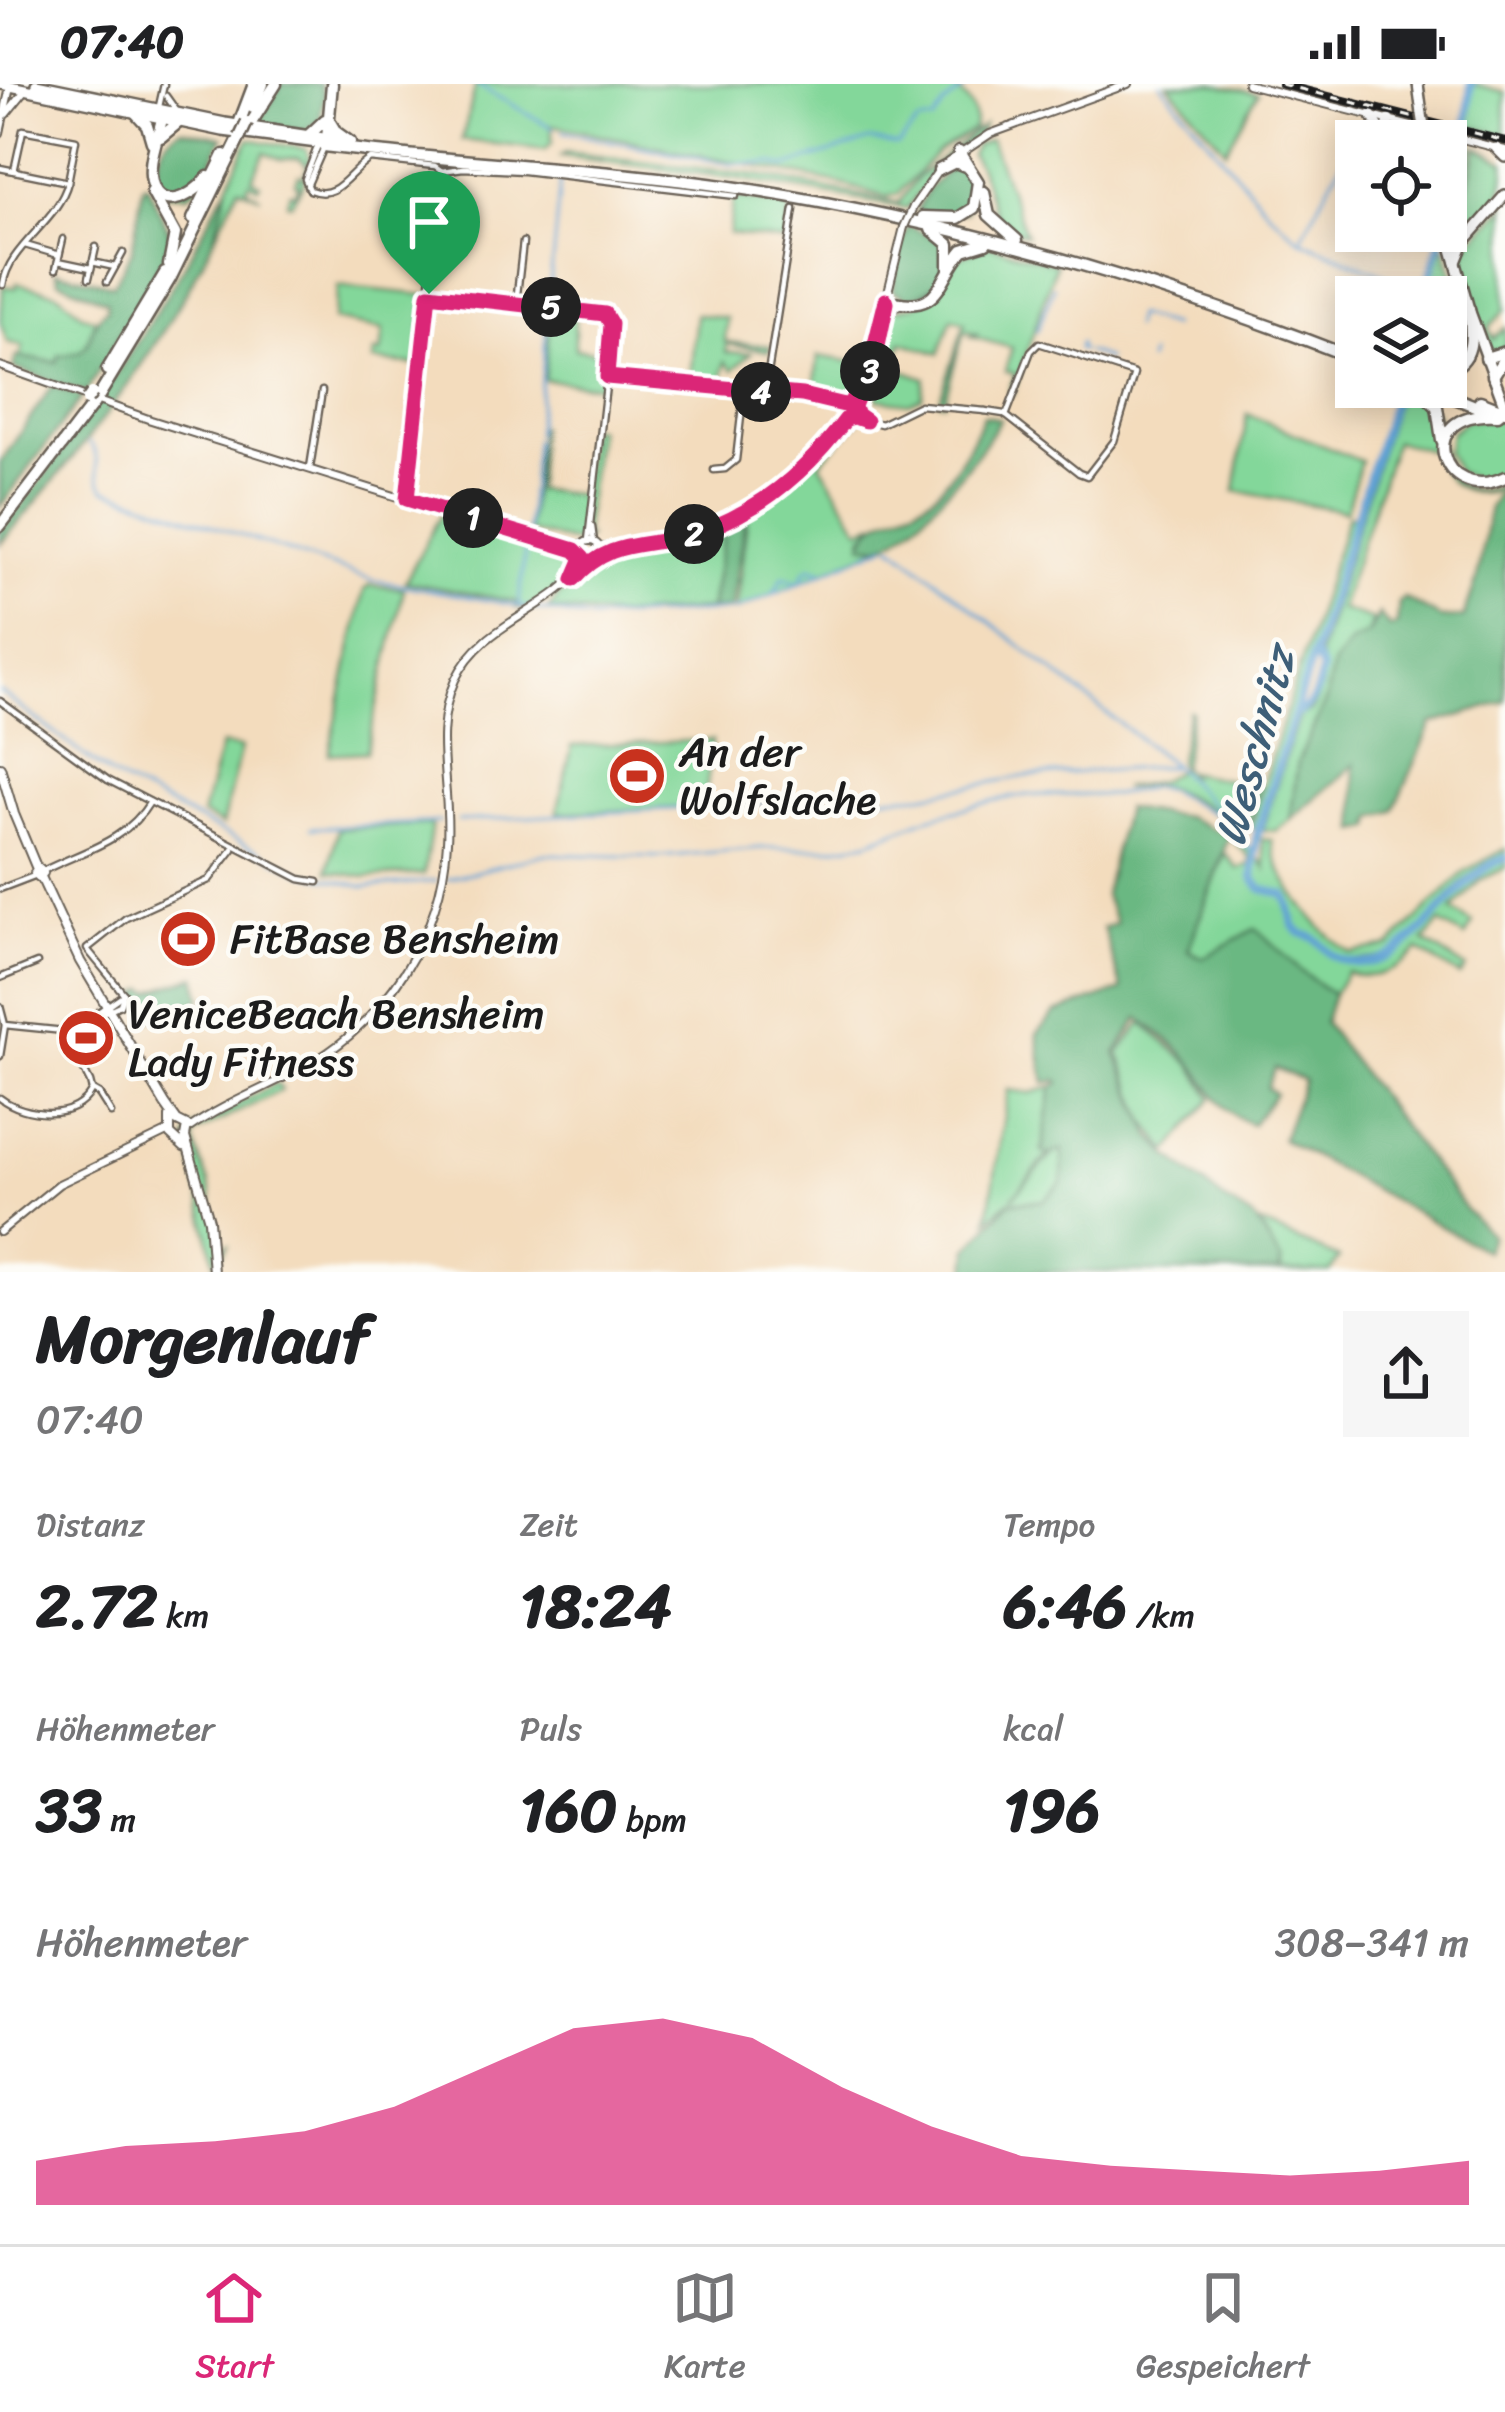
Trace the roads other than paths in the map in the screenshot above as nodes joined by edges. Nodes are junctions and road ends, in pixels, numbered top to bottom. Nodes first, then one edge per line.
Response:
1 (259, 84) edge
2 (276, 84) edge
3 (328, 84) edge
4 (1128, 84) edge
5 (1247, 84) edge
6 (1418, 84) edge
7 (10, 85) edge
8 (164, 85) edge
9 (35, 86) edge
10 (166, 96) junction
11 (136, 113) junction
12 (160, 115) junction
13 (1371, 115) junction
14 (4, 116) junction
15 (183, 119) junction
16 (1374, 120) edge
17 (1390, 120) edge
18 (1423, 120) edge
19 (327, 121) junction
20 (246, 122) junction
21 (0, 134) edge
22 (239, 137) junction
23 (1467, 140) edge
24 (319, 141) junction
25 (350, 142) junction
26 (154, 143) junction
27 (961, 150) junction
28 (1502, 152) edge
29 (222, 161) junction
30 (0, 167) edge
31 (970, 168) junction
32 (939, 170) junction
33 (14, 171) junction
34 (442, 171) junction
35 (68, 182) junction
36 (1505, 195) edge
37 (736, 196) dead end
38 (794, 209) dead end
39 (923, 220) junction
40 (1467, 232) edge
41 (1472, 232) junction
42 (63, 239) dead end
43 (523, 242) dead end
44 (1012, 242) junction
45 (26, 245) junction
46 (96, 247) dead end
47 (1453, 252) edge
48 (123, 253) dead end
49 (58, 258) junction
50 (1456, 264) junction
51 (92, 265) junction
52 (169, 266) junction
53 (115, 267) junction
54 (56, 269) dead end
55 (89, 278) dead end
56 (107, 282) dead end
57 (3, 285) dead end
58 (429, 294) junction
59 (891, 299) junction
60 (516, 303) junction
61 (1469, 309) junction
62 (884, 320) joint
63 (1335, 349) edge
64 (1467, 354) edge
65 (1505, 354) edge
66 (1486, 358) junction
67 (3, 367) edge
68 (1493, 376) junction
69 (607, 377) junction
70 (0, 378) edge
71 (744, 390) junction
72 (322, 392) dead end
73 (765, 392) junction
74 (1467, 396) edge
75 (93, 398) junction
76 (1467, 399) edge
77 (1437, 408) edge
78 (1503, 410) edge
79 (848, 411) junction
80 (1005, 415) junction
81 (310, 468) junction
82 (713, 470) dead end
83 (1505, 479) edge
84 (407, 499) junction
85 (0, 516) edge
86 (0, 526) edge
87 (589, 550) junction
88 (0, 701) edge
89 (0, 766) edge
90 (150, 802) junction
91 (235, 846) junction
92 (39, 873) junction
93 (318, 882) dead end
94 (0, 890) edge
95 (37, 963) dead end
96 (0, 978) edge
97 (94, 988) junction
98 (124, 994) junction
99 (120, 1005) junction
100 (0, 1006) edge
101 (108, 1008) junction
102 (94, 1014) junction
103 (5, 1025) junction
104 (119, 1027) junction
105 (64, 1031) junction
106 (0, 1056) edge
107 (92, 1090) junction
108 (0, 1098) edge
109 (111, 1113) dead end
110 (178, 1130) junction
111 (0, 1232) edge
112 (213, 1272) edge

1 - 20 highway
2 - 20 highway
3 - 19 highway
4 - 27 street
5 - 13 street
6 - 18 main road, bridge
7 - 9 main road
7 - 14 street
7 - 14 street
8 - 10 street
8 - 12 street
9 - 11 main road
9 - 12 main road
9 - 14 street
10 - 12 street
10 - 15 street
11 - 12 main road
11 - 26 highway
12 - 15 main road
12 - 26 highway
13 - 16 main road
13 - 17 street
14 - 21 street
15 - 24 main road
15 - 26 highway
19 - 24 highway
19 - 24 highway
19 - 25 highway
20 - 22 highway, bridge
22 - 29 highway
22 - 75 highway
23 - 28 street
24 - 25 main road
24 - 34 street
24 - 39 highway
25 - 39 highway
26 - 29 highway
26 - 52 highway
27 - 31 highway
27 - 32 street
27 - 44 highway
29 - 52 highway
30 - 33 street
31 - 32 highway
31 - 39 highway
32 - 59 street, bridge
33 - 35 street
33 - 35 street
34 - 37 street
34 - 58 street
35 - 45 street
36 - 41 main road
38 - 73 street
39 - 44 highway
39 - 59 highway
40 - 41 main road
41 - 50 main road
42 - 49 street
43 - 60 street
44 - 59 highway
44 - 63 highway
45 - 49 street
45 - 57 street
46 - 51 street
47 - 50 main road
48 - 53 street
49 - 51 street
49 - 54 street
50 - 61 main road
51 - 53 street
51 - 55 street
52 - 75 highway
53 - 56 street
58 - 60 street
58 - 84 street
59 - 62 highway
59 - 79 street
60 - 69 street
61 - 64 highway
61 - 66 main road
62 - 79 street
65 - 66 highway
65 - 68 highway
66 - 68 main road
67 - 70 street
67 - 81 street
68 - 78 main road
69 - 71 street
69 - 87 street
71 - 73 street
71 - 82 street
72 - 81 street
73 - 79 street
74 - 78 highway
75 - 85 highway
75 - 86 highway
76 - 78 highway
77 - 83 highway
78 - 83 highway
79 - 80 street
79 - 87 street
80 - 80 street
81 - 84 street
84 - 87 street
87 - 110 street
88 - 90 street
89 - 92 main road
90 - 91 street
90 - 92 street
91 - 93 street
91 - 98 street
92 - 94 street
92 - 97 main road
95 - 96 street
97 - 101 main road
97 - 102 street
98 - 99 street
98 - 101 street
99 - 101 street
99 - 104 street
100 - 103 street
101 - 102 street
101 - 104 main road
102 - 105 street
103 - 105 street
103 - 106 street
104 - 110 main road
105 - 107 street
107 - 108 street
107 - 109 street
110 - 111 street
110 - 112 main road

